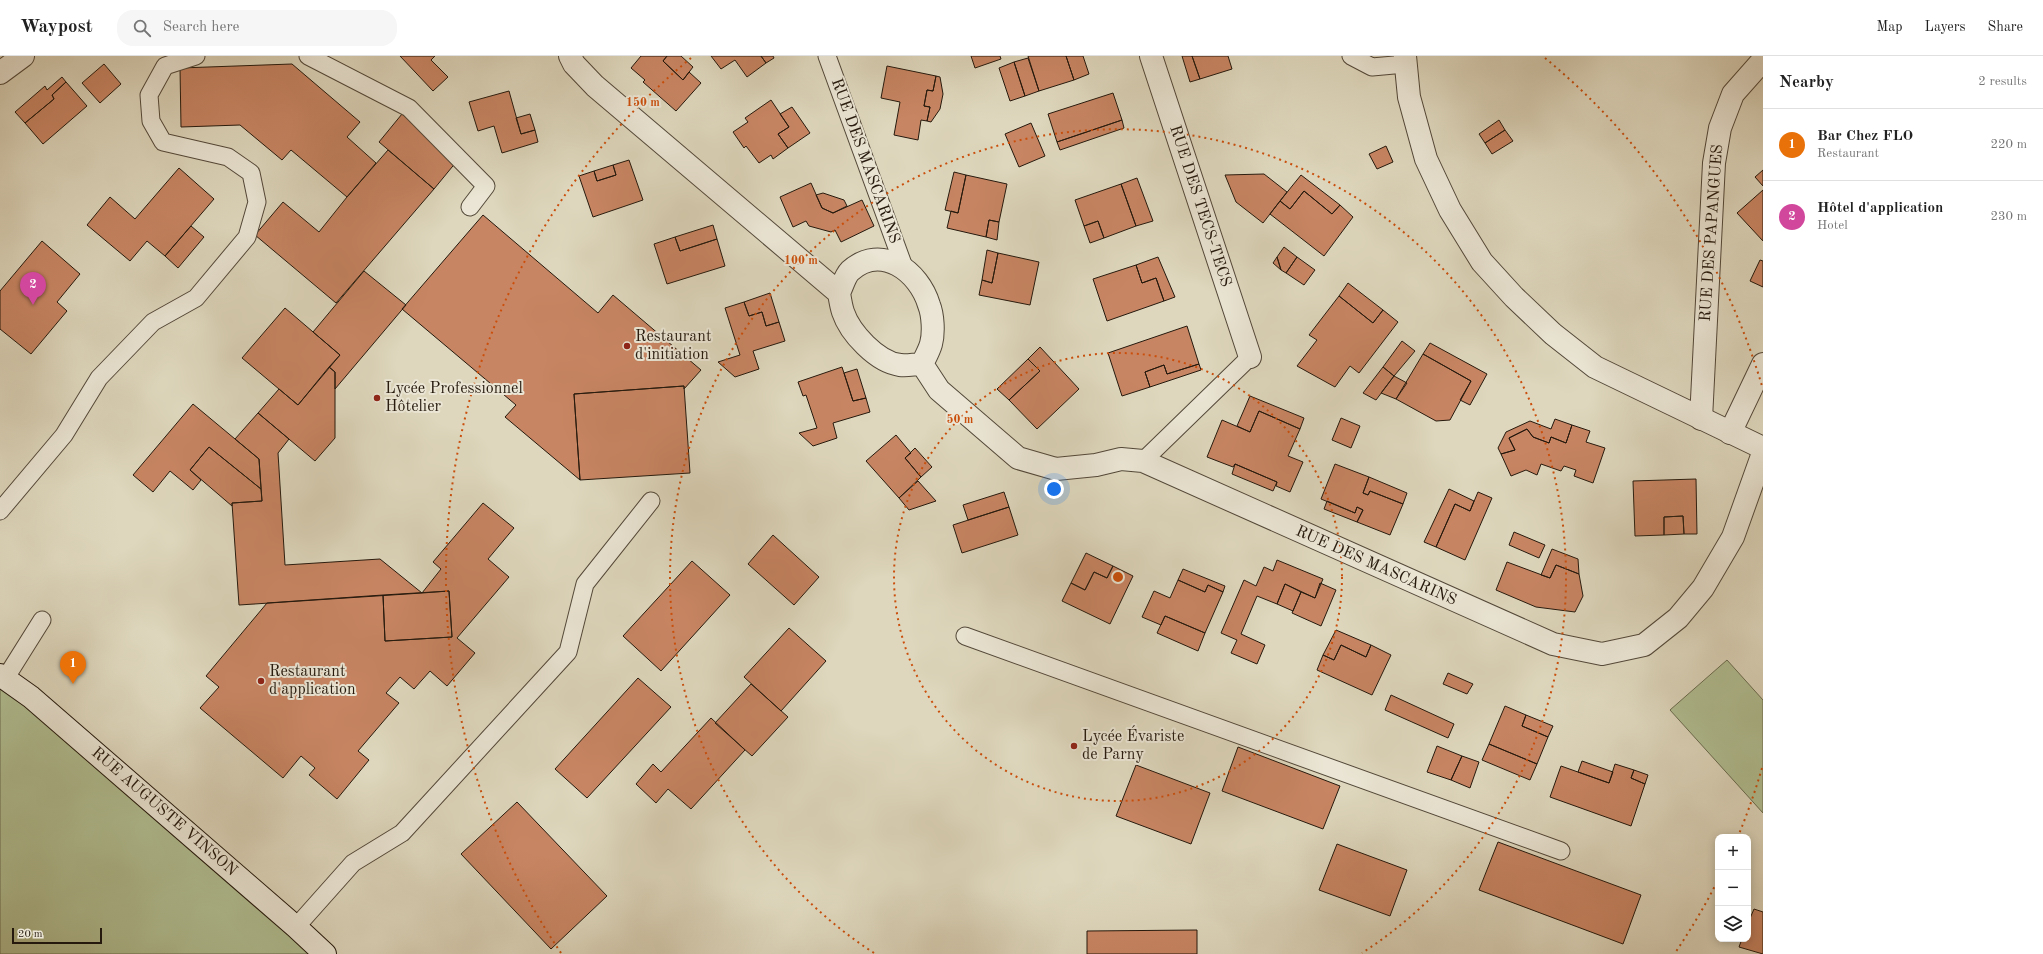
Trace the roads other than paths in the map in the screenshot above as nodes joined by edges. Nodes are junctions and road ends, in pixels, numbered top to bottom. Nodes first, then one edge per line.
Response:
1 (23, 56) edge
2 (196, 56) edge
3 (308, 56) edge
4 (570, 56) edge
5 (827, 56) edge
6 (1151, 56) edge
7 (1351, 56) edge
8 (1405, 60) edge
9 (1763, 60) edge
10 (0, 73) edge
11 (470, 207) dead end
12 (904, 267) junction
13 (839, 293) junction
14 (1250, 357) joint
15 (922, 364) junction
16 (1763, 364) edge
17 (1700, 419) junction
18 (1730, 433) junction
19 (1763, 448) edge
20 (1763, 453) edge
21 (1143, 462) junction
22 (650, 501) dead end
23 (0, 511) edge
24 (42, 620) dead end
25 (965, 636) dead end
26 (3, 677) edge
27 (1561, 851) dead end
28 (296, 927) junction
29 (325, 954) edge

1 - 10 street
2 - 23 lane
3 - 11 lane
4 - 13 street
5 - 12 lane, RUE DES MASCARINS
6 - 14 street, RUE DES TECS-TECS
7 - 8 lane
8 - 17 street
9 - 17 street, RUE DES PAPANGUES
12 - 13 street, RUE DES MASCARINS
12 - 15 street, RUE DES MASCARINS
13 - 15 street
14 - 21 lane
15 - 21 street, RUE DES MASCARINS
16 - 18 street
17 - 18 street
18 - 19 street
20 - 21 street, RUE DES MASCARINS
22 - 28 lane
24 - 26 lane
25 - 27 lane
26 - 28 street, RUE AUGUSTE VINSON
28 - 29 street, RUE AUGUSTE VINSON

